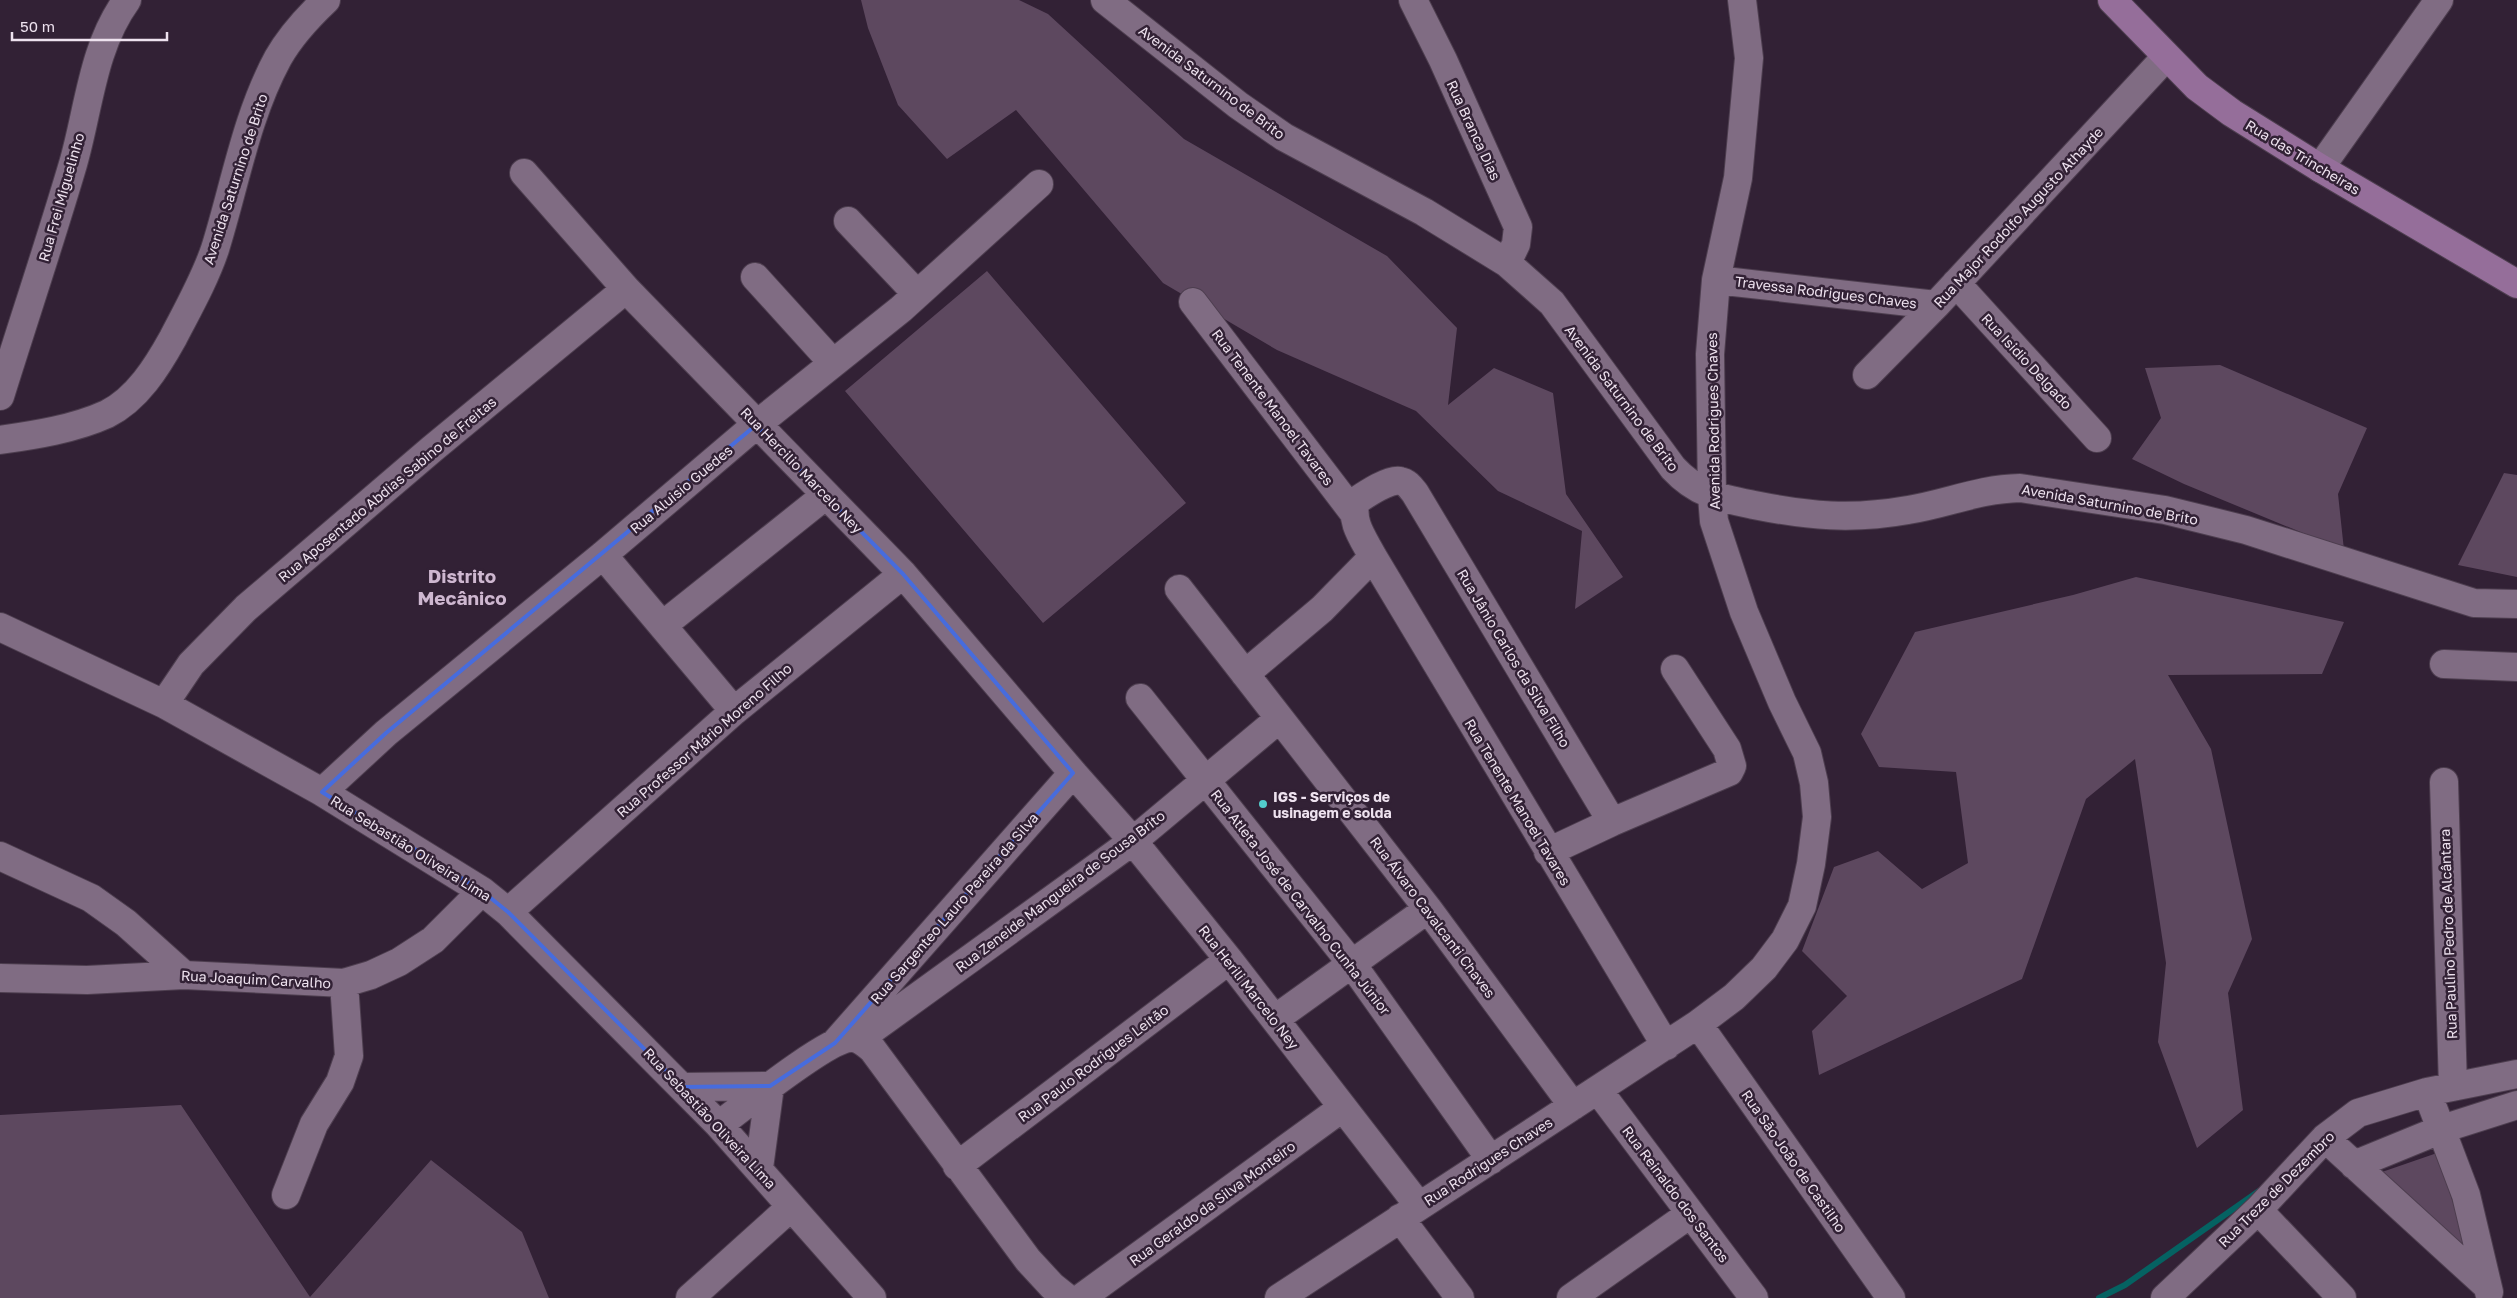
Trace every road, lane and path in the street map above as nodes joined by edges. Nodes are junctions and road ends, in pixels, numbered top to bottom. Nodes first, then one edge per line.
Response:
1 (128, 0) edge
2 (326, 0) edge
3 (1105, 0) edge
4 (1413, 0) edge
5 (1742, 0) edge
6 (2112, 0) edge
7 (2439, 0) edge
8 (2166, 56) junction
9 (2320, 168) junction
10 (524, 173) dead end
11 (1039, 184) dead end
12 (848, 221) dead end
13 (1507, 263) junction
14 (755, 277) dead end
15 (1716, 280) junction
16 (1956, 284) junction
17 (2517, 284) edge
18 (626, 289) junction
19 (918, 294) junction
20 (1193, 302) dead end
21 (1936, 305) junction
22 (834, 363) junction
23 (1866, 374) dead end
24 (0, 396) edge
25 (756, 425) junction
26 (2097, 438) dead end
27 (0, 440) edge
28 (826, 495) junction
29 (1712, 496) junction
30 (1353, 512) junction
31 (603, 556) junction
32 (1373, 557) junction
33 (903, 574) junction
34 (1179, 589) dead end
35 (2517, 604) edge
36 (663, 625) junction
37 (0, 627) edge
38 (2444, 664) dead end
39 (2517, 666) edge
40 (1675, 669) dead end
41 (1245, 674) junction
42 (1140, 698) dead end
43 (164, 704) junction
44 (734, 711) junction
45 (1279, 719) junction
46 (1073, 773) junction
47 (1206, 780) junction
48 (2444, 782) dead end
49 (322, 792) junction
50 (1612, 822) junction
51 (1133, 840) junction
52 (1548, 852) junction
53 (0, 856) edge
54 (482, 891) junction
55 (1428, 909) junction
56 (508, 912) junction
57 (1229, 960) junction
58 (1352, 964) junction
59 (184, 974) junction
60 (0, 978) edge
61 (344, 983) junction
62 (1276, 1019) junction
63 (1698, 1024) junction
64 (847, 1041) junction
65 (1666, 1046) junction
66 (2517, 1074) edge
67 (770, 1086) junction
68 (682, 1087) junction
69 (2440, 1089) junction
70 (1598, 1090) junction
71 (1573, 1106) junction
72 (2517, 1106) edge
73 (1342, 1108) junction
74 (719, 1125) junction
75 (2442, 1129) junction
76 (2325, 1138) junction
77 (1491, 1160) junction
78 (2354, 1165) junction
79 (957, 1166) junction
80 (759, 1168) junction
81 (286, 1195) dead end
82 (791, 1207) junction
83 (2258, 1210) junction
84 (1409, 1212) junction
85 (1690, 1214) junction
86 (2489, 1291) edge
87 (2176, 1294) edge
88 (690, 1298) edge
89 (872, 1298) edge
90 (1067, 1298) edge
91 (1081, 1298) edge
92 (1278, 1298) edge
93 (1460, 1298) edge
94 (1571, 1298) edge
95 (1754, 1298) edge
96 (1891, 1298) edge
97 (2342, 1298) edge

1 - 24 street, Rua Frei Miguelinho
2 - 27 street, Avenida Saturnino de Brito
3 - 13 street, Avenida Saturnino de Brito
4 - 13 street, Rua Branca Dias
5 - 15 street, Avenida Rodrigues Chaves
6 - 8 main road, Rua das Trincheiras
7 - 9 street
8 - 9 main road, Rua das Trincheiras
8 - 16 street, Rua Major Rodolfo Augusto Athayde
9 - 17 main road, Rua das Trincheiras
10 - 18 street, Rua Hercilio Marcelo Ney
11 - 19 street, Rua Aluisio Guedes
12 - 19 street
13 - 29 street, Avenida Saturnino de Brito
14 - 22 street
15 - 21 street, Travessa Rodrigues Chaves
15 - 29 street, Avenida Rodrigues Chaves
16 - 21 street, Rua Major Rodolfo Augusto Athayde
16 - 26 street, Rua Isidio Delgado
18 - 25 street, Rua Hercilio Marcelo Ney
18 - 43 street, Rua Aposentado Abdias Sabino de Freitas
19 - 22 street, Rua Aluisio Guedes
20 - 30 street, Rua Tenente Manoel Tavares
21 - 23 street, Rua Major Rodolfo Augusto Athayde
22 - 25 street, Rua Aluisio Guedes
25 - 28 street, Rua Hercilio Marcelo Ney
25 - 31 street, Rua Aluisio Guedes
28 - 33 street, Rua Hercilio Marcelo Ney
28 - 36 street
29 - 35 street, Avenida Saturnino de Brito
29 - 63 street, Avenida Rodrigues Chaves
30 - 32 street, Rua Tenente Manoel Tavares
30 - 50 street, Rua Jânio Carlos da Silva Filho
31 - 36 street
31 - 49 street, Rua Aluisio Guedes
32 - 41 street
32 - 52 street, Rua Tenente Manoel Tavares
33 - 44 street, Rua Professor Mário Moreno Filho
33 - 46 street, Rua Hercilio Marcelo Ney
34 - 41 street, Rua Álvaro Cavalcanti Chaves
36 - 44 street
37 - 43 street, Rua Sebastião Oliveira Lima
38 - 39 street
40 - 50 street
41 - 45 street, Rua Álvaro Cavalcanti Chaves
42 - 47 street, Rua Atleta José de Carvalho Cunha Júnior
43 - 49 street, Rua Sebastião Oliveira Lima
44 - 56 street, Rua Professor Mário Moreno Filho
45 - 47 street, Rua Zeneide Mangueira de Sousa Brito
45 - 55 street, Rua Álvaro Cavalcanti Chaves
46 - 51 street, Rua Herili Marcelo Ney
46 - 64 street, Rua Sargenteo Lauro Pereira da Silva
47 - 51 street, Rua Zeneide Mangueira de Sousa Brito
47 - 58 street, Rua Atleta José de Carvalho Cunha Júnior
48 - 69 street, Rua Paulino Pedro de Alcântara
49 - 54 street, Rua Sebastião Oliveira Lima
50 - 52 street
51 - 57 street, Rua Herili Marcelo Ney
51 - 64 street, Rua Zeneide Mangueira de Sousa Brito
52 - 65 street, Rua Tenente Manoel Tavares
53 - 59 street
54 - 56 street, Rua Sebastião Oliveira Lima
54 - 61 street, Rua Joaquim Carvalho
55 - 58 street
55 - 71 street, Rua Álvaro Cavalcanti Chaves
56 - 68 street, Rua Sebastião Oliveira Lima
57 - 62 street, Rua Herili Marcelo Ney
57 - 79 street, Rua Paulo Rodrigues Leitão
58 - 62 street
58 - 77 street, Rua Atleta José de Carvalho Cunha Júnior
59 - 60 street, Rua Joaquim Carvalho
59 - 61 street, Rua Joaquim Carvalho
61 - 81 street
62 - 73 street, Rua Herili Marcelo Ney
63 - 65 street, Rua Rodrigues Chaves
63 - 96 street, Rua São João de Castilho
64 - 67 street
64 - 79 street
65 - 70 street, Rua Rodrigues Chaves
66 - 69 street, Rua Treze de Dezembro
67 - 68 street
67 - 74 street
67 - 80 street
68 - 74 street, Rua Sebastião Oliveira Lima
69 - 75 street
69 - 76 street, Rua Treze de Dezembro
70 - 71 street, Rua Rodrigues Chaves
70 - 85 street, Rua Reinaldo dos Santos
71 - 77 street, Rua Rodrigues Chaves
72 - 75 street
73 - 84 street, Rua Herili Marcelo Ney
73 - 91 street, Rua Geraldo da Silva Monteiro
74 - 80 street, Rua Sebastião Oliveira Lima
75 - 78 street
75 - 86 street
76 - 78 street
76 - 83 street, Rua Treze de Dezembro
77 - 84 street, Rua Rodrigues Chaves
78 - 86 street
79 - 90 street
80 - 82 street, Rua Sebastião Oliveira Lima
82 - 88 street
82 - 89 street, Rua Sebastião Oliveira Lima
83 - 87 street, Rua Treze de Dezembro
83 - 97 street
84 - 92 street, Rua Rodrigues Chaves
84 - 93 street, Rua Herili Marcelo Ney
85 - 94 street
85 - 95 street, Rua Reinaldo dos Santos

